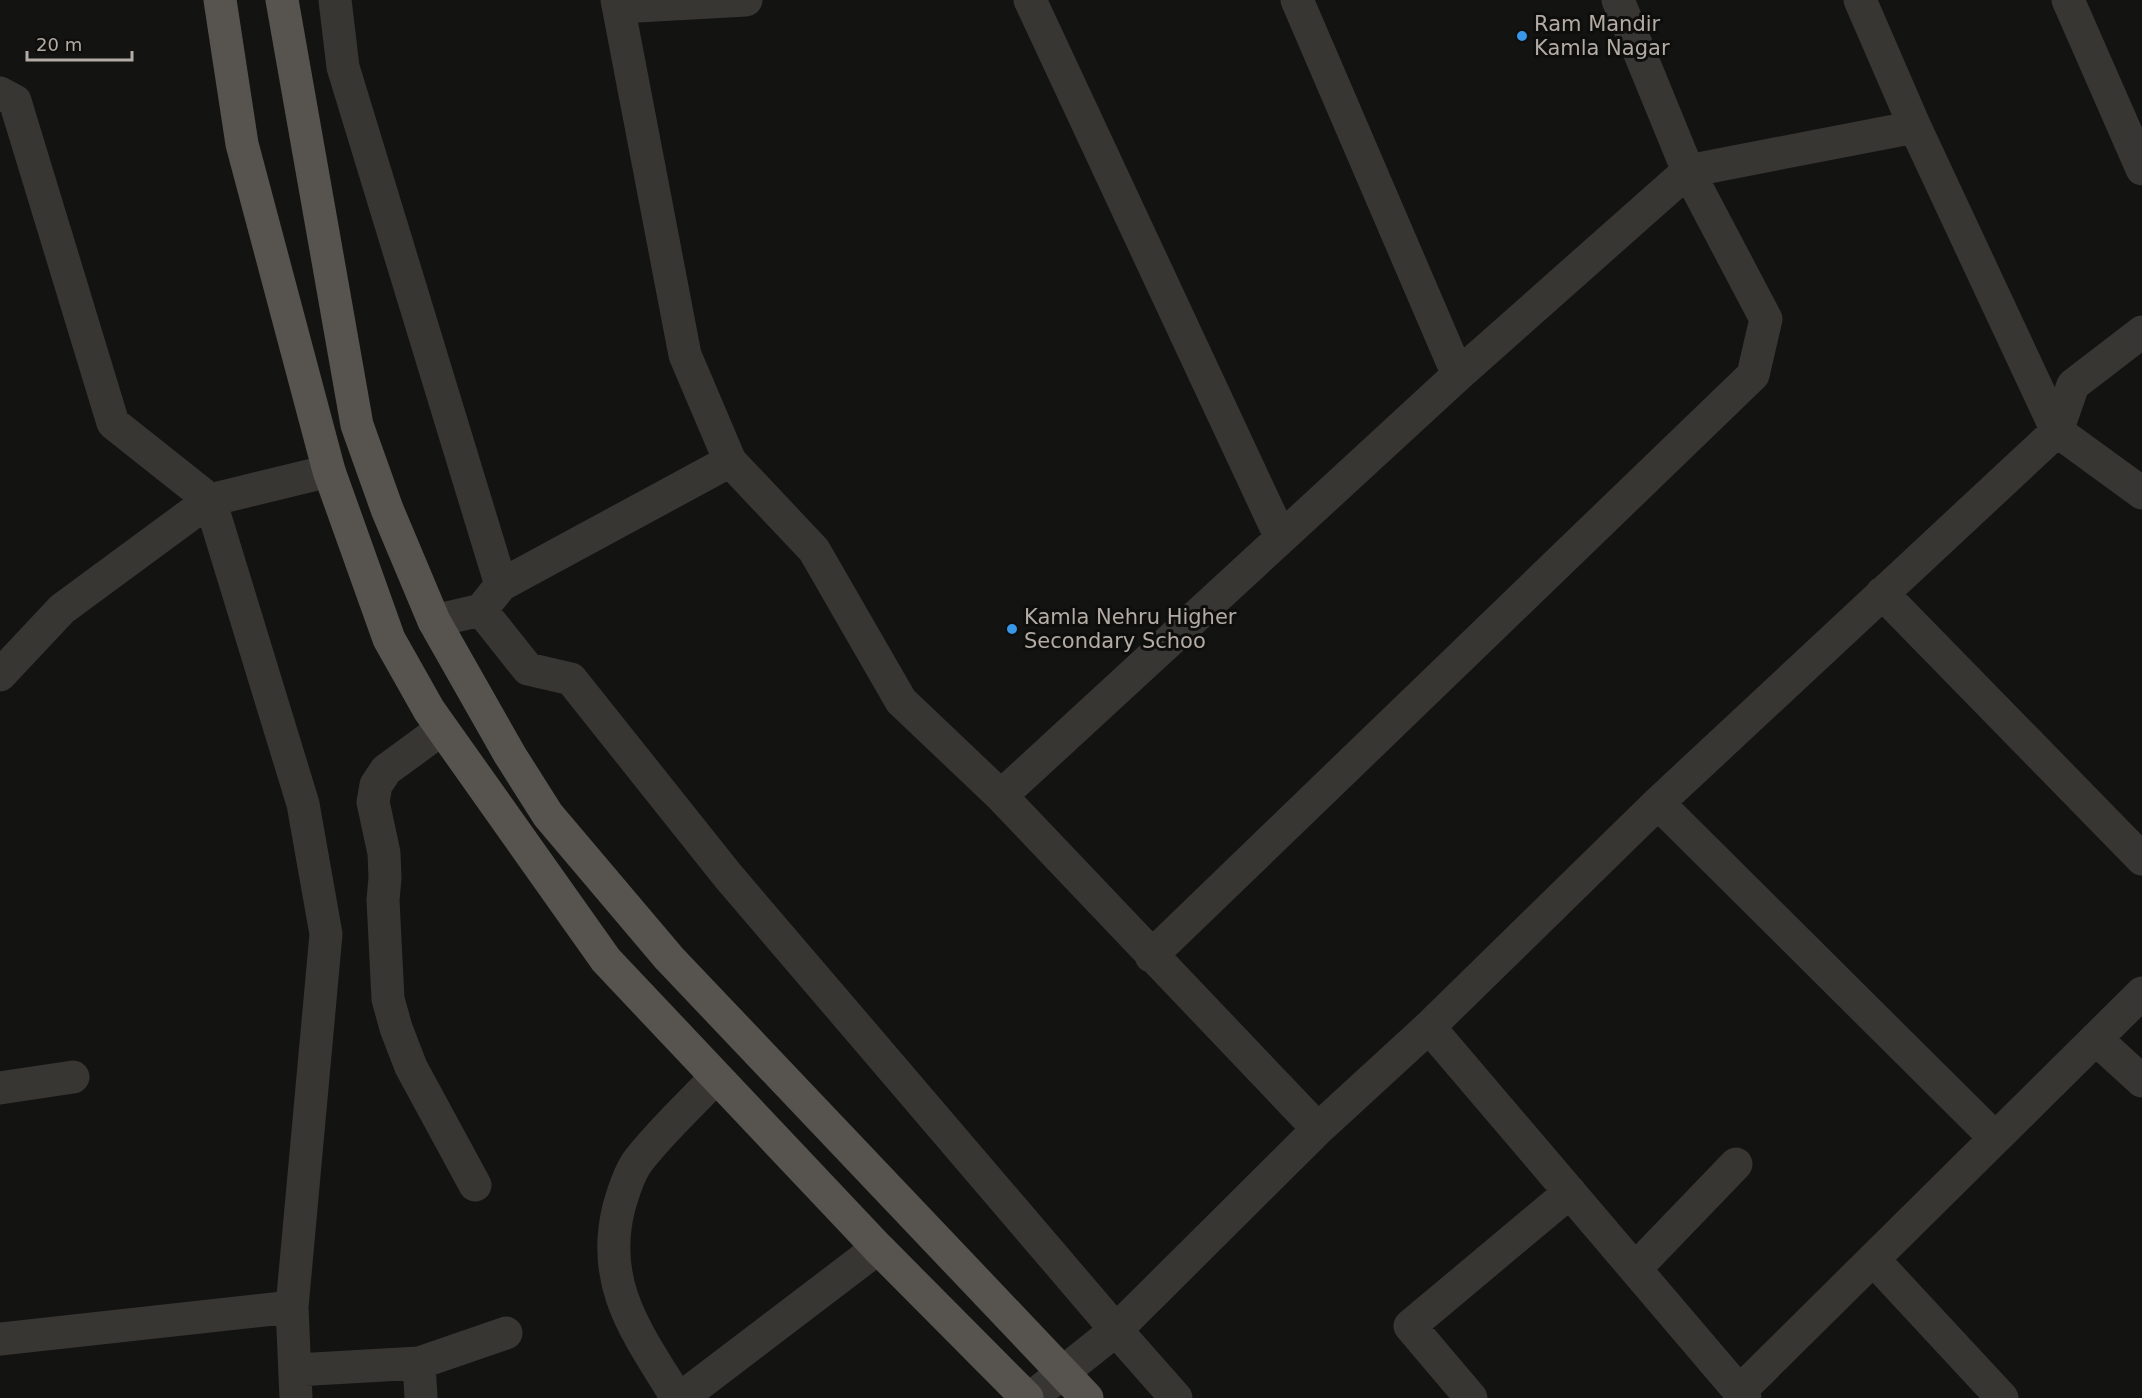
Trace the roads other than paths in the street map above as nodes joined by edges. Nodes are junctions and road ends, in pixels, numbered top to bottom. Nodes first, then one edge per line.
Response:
1 (220, 0) edge
2 (282, 0) edge
3 (335, 0) edge
4 (746, 0) edge
5 (1030, 0) edge
6 (1297, 0) edge
7 (1618, 0) edge
8 (1860, 0) edge
9 (2068, 0) edge
10 (618, 4) edge
11 (0, 93) edge
12 (1915, 127) junction
13 (2142, 169) edge
14 (1688, 171) junction
15 (2142, 332) edge
16 (1458, 375) junction
17 (2057, 431) junction
18 (730, 461) junction
19 (329, 471) junction
20 (2142, 494) edge
21 (210, 500) junction
22 (1281, 537) junction
23 (501, 585) junction
24 (1882, 593) junction
25 (481, 610) junction
26 (434, 621) junction
27 (0, 675) edge
28 (442, 729) junction
29 (1000, 796) junction
30 (1658, 803) junction
31 (2142, 859) edge
32 (1151, 956) junction
33 (2142, 993) edge
34 (1430, 1027) junction
35 (2096, 1039) junction
36 (74, 1077) dead end
37 (716, 1077) junction
38 (2142, 1081) edge
39 (0, 1088) edge
40 (1318, 1129) junction
41 (1995, 1138) junction
42 (1736, 1164) dead end
43 (475, 1185) dead end
44 (1570, 1192) junction
45 (878, 1248) junction
46 (1873, 1259) junction
47 (1635, 1269) junction
48 (292, 1308) junction
49 (1116, 1330) junction
50 (506, 1333) dead end
51 (0, 1338) edge
52 (419, 1363) junction
53 (1062, 1371) junction
54 (296, 1384) edge
55 (1742, 1395) edge
56 (421, 1398) edge
57 (679, 1398) edge
58 (1029, 1398) edge
59 (1087, 1398) edge
60 (1176, 1398) edge
61 (1472, 1398) edge
62 (2002, 1398) edge

1 - 19 main road
2 - 26 main road
3 - 23 street
4 - 10 street
5 - 22 street
6 - 16 street
7 - 14 street
8 - 12 street
9 - 13 street
10 - 18 street
11 - 21 street
12 - 14 street
12 - 17 street
14 - 16 street
14 - 32 street
15 - 17 street
16 - 22 street
17 - 20 street
17 - 24 street
18 - 23 street
18 - 29 street
19 - 21 street
19 - 28 main road
21 - 27 street
21 - 48 street
22 - 29 street
23 - 25 street
24 - 30 street
24 - 31 street
25 - 26 street
25 - 49 street
26 - 53 main road
28 - 37 main road
28 - 43 street
29 - 32 street
30 - 34 street
30 - 41 street
32 - 40 street
33 - 35 street
34 - 40 street
34 - 44 street
35 - 38 street
35 - 41 street
36 - 39 street
37 - 45 main road
37 - 57 street
40 - 49 street
41 - 46 street
42 - 47 street
44 - 47 street
44 - 61 street
45 - 57 street
45 - 58 main road
46 - 55 street
46 - 62 street
47 - 55 street
48 - 51 street
48 - 54 street
49 - 53 street
49 - 60 street
50 - 52 street
52 - 54 street
52 - 56 street
53 - 58 street
53 - 59 main road

